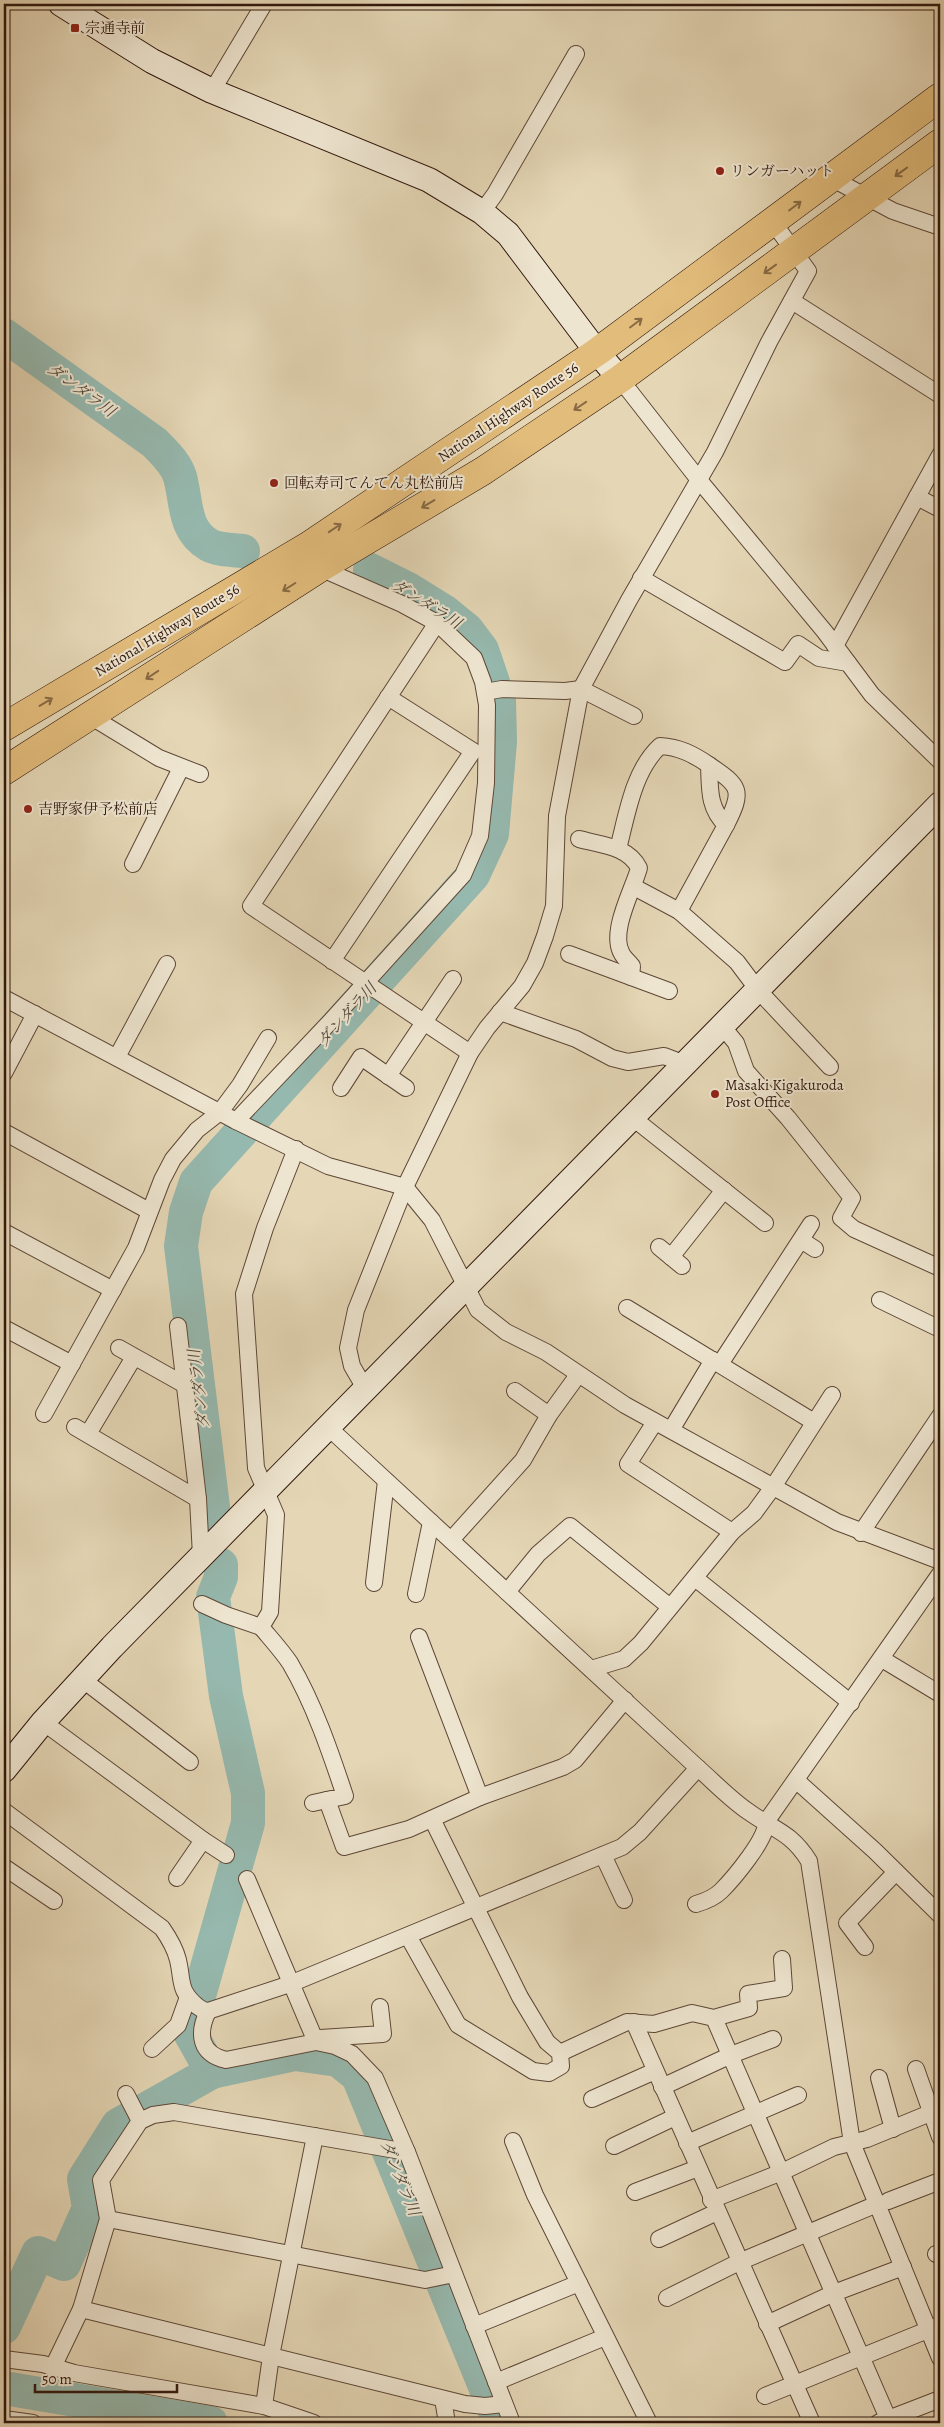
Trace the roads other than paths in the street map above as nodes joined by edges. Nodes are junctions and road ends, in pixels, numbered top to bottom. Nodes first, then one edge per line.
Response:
1 (264, 4) edge
2 (70, 6) edge
3 (576, 54) dead end
4 (212, 91) junction
5 (940, 97) edge
6 (940, 143) edge
7 (831, 178) junction
8 (867, 197) junction
9 (482, 212) junction
10 (773, 222) junction
11 (940, 227) edge
12 (794, 251) junction
13 (792, 301) junction
14 (597, 352) junction
15 (620, 379) junction
16 (940, 395) edge
17 (940, 455) edge
18 (699, 480) junction
19 (918, 497) junction
20 (940, 509) edge
21 (314, 557) junction
22 (642, 578) junction
23 (437, 623) junction
24 (836, 646) junction
25 (848, 663) junction
26 (581, 689) junction
27 (492, 691) junction
28 (388, 697) junction
29 (90, 716) junction
30 (634, 716) dead end
31 (4, 727) edge
32 (940, 761) edge
33 (709, 765) junction
34 (182, 768) junction
35 (4, 771) edge
36 (200, 774) dead end
37 (940, 804) edge
38 (726, 825) junction
39 (579, 839) dead end
40 (618, 849) junction
41 (133, 864) dead end
42 (634, 887) junction
43 (679, 911) junction
44 (569, 954) dead end
45 (332, 961) junction
46 (167, 964) dead end
47 (631, 977) junction
48 (453, 979) dead end
49 (364, 983) junction
50 (758, 990) junction
51 (669, 991) dead end
52 (4, 998) edge
53 (500, 1012) junction
54 (35, 1014) junction
55 (424, 1022) junction
56 (722, 1026) junction
57 (268, 1038) dead end
58 (470, 1053) junction
59 (117, 1057) junction
60 (685, 1064) junction
61 (830, 1067) dead end
62 (4, 1073) edge
63 (388, 1076) junction
64 (341, 1088) dead end
65 (406, 1088) dead end
66 (220, 1112) junction
67 (633, 1118) junction
68 (236, 1121) junction
69 (4, 1132) edge
70 (296, 1149) junction
71 (405, 1187) junction
72 (724, 1190) junction
73 (149, 1211) junction
74 (765, 1223) dead end
75 (811, 1224) dead end
76 (4, 1232) edge
77 (801, 1240) junction
78 (815, 1250) dead end
79 (671, 1257) dead end
80 (940, 1268) edge
81 (467, 1287) junction
82 (112, 1290) junction
83 (880, 1300) dead end
84 (627, 1308) dead end
85 (178, 1326) dead end
86 (4, 1328) edge
87 (940, 1329) edge
88 (119, 1348) dead end
89 (134, 1358) junction
90 (716, 1362) junction
91 (72, 1364) junction
92 (578, 1375) junction
93 (185, 1385) junction
94 (366, 1390) junction
95 (515, 1391) dead end
96 (832, 1395) dead end
97 (44, 1414) dead end
98 (549, 1415) junction
99 (940, 1416) edge
100 (656, 1422) junction
101 (814, 1422) junction
102 (329, 1428) junction
103 (671, 1430) junction
104 (386, 1481) junction
105 (773, 1487) junction
106 (266, 1492) junction
107 (198, 1499) junction
108 (431, 1522) junction
109 (732, 1532) junction
110 (862, 1533) junction
111 (451, 1540) junction
112 (201, 1556) junction
113 (940, 1561) edge
114 (940, 1574) edge
115 (695, 1578) junction
116 (374, 1583) dead end
117 (507, 1592) junction
118 (416, 1594) dead end
119 (205, 1605) dead end
120 (670, 1607) junction
121 (261, 1627) junction
122 (419, 1637) dead end
123 (882, 1659) junction
124 (591, 1669) junction
125 (82, 1680) junction
126 (940, 1694) edge
127 (624, 1700) junction
128 (851, 1703) junction
129 (43, 1722) junction
130 (190, 1762) dead end
131 (698, 1768) junction
132 (4, 1770) edge
133 (798, 1781) junction
134 (480, 1797) junction
135 (4, 1811) edge
136 (432, 1819) junction
137 (766, 1822) junction
138 (203, 1840) junction
139 (226, 1855) dead end
140 (603, 1855) junction
141 (4, 1867) edge
142 (896, 1872) junction
143 (177, 1878) dead end
144 (247, 1879) dead end
145 (624, 1900) dead end
146 (54, 1902) dead end
147 (696, 1904) dead end
148 (476, 1906) junction
149 (938, 1909) edge
150 (408, 1936) junction
151 (866, 1947) dead end
152 (782, 1959) dead end
153 (290, 1984) junction
154 (198, 2005) junction
155 (380, 2008) dead end
156 (714, 2018) junction
157 (634, 2022) junction
158 (773, 2039) dead end
159 (315, 2040) junction
160 (152, 2049) dead end
161 (560, 2053) junction
162 (730, 2055) junction
163 (916, 2069) dead end
164 (655, 2071) junction
165 (879, 2078) dead end
166 (662, 2087) junction
167 (798, 2095) dead end
168 (592, 2099) dead end
169 (936, 2111) edge
170 (756, 2113) junction
171 (676, 2117) junction
172 (893, 2128) junction
173 (315, 2136) junction
174 (940, 2137) edge
175 (513, 2141) dead end
176 (687, 2143) junction
177 (852, 2143) junction
178 (614, 2146) dead end
179 (407, 2152) junction
180 (698, 2168) junction
181 (782, 2172) junction
182 (940, 2181) edge
183 (635, 2192) dead end
184 (883, 2202) junction
185 (714, 2206) junction
186 (108, 2219) junction
187 (808, 2233) junction
188 (659, 2239) dead end
189 (293, 2254) junction
190 (740, 2262) junction
191 (903, 2266) junction
192 (445, 2277) junction
193 (579, 2283) junction
194 (834, 2293) junction
195 (667, 2298) dead end
196 (81, 2309) junction
197 (767, 2324) junction
198 (474, 2326) junction
199 (934, 2327) edge
200 (605, 2336) junction
201 (861, 2355) junction
202 (271, 2356) junction
203 (940, 2358) edge
204 (4, 2359) edge
205 (53, 2367) junction
206 (496, 2382) junction
207 (795, 2385) junction
208 (765, 2396) dead end
209 (443, 2399) junction
210 (940, 2399) edge
211 (495, 2405) junction
212 (264, 2406) junction
213 (4, 2419) edge
214 (885, 2422) edge
215 (33, 2423) edge
216 (314, 2423) edge
217 (447, 2423) edge
218 (512, 2423) edge
219 (649, 2423) edge
220 (812, 2423) edge

1 - 4 street
2 - 4 street
3 - 9 street
4 - 9 street
5 - 7 highway, National Highway Route 56
6 -> 8 highway, National Highway Route 56
7 - 8 street
10 -> 7 highway, National Highway Route 56
8 - 11 street
8 - 12 highway, National Highway Route 56
9 - 14 street
10 - 12 street
14 -> 10 highway, National Highway Route 56
12 - 13 street
12 -> 15 highway, National Highway Route 56
13 - 16 street
13 - 18 street
14 - 15 street
21 -> 14 highway, National Highway Route 56
15 - 18 street
15 -> 21 highway, National Highway Route 56
17 - 19 street
18 - 22 street
18 - 24 street
19 - 20 street
19 - 24 street
21 - 23 street
21 -> 29 highway, National Highway Route 56
31 -> 21 highway, National Highway Route 56
22 - 25 street
22 - 26 street
23 - 27 street
23 - 28 street
24 - 25 street
25 - 32 street
26 - 27 street
26 - 30 street
26 - 53 street
27 - 49 street
28 - 45 street
28 - 45 street
29 - 34 street
29 - 35 highway, National Highway Route 56
33 - 38 street
33 - 38 street
33 - 40 street
34 - 36 street
34 - 41 street
37 - 50 street
38 - 43 street
39 - 40 street
40 - 42 street
42 - 43 street
42 - 47 street
43 - 50 street
44 - 47 street
45 - 49 street
46 - 59 street
47 - 51 street
48 - 55 street
49 - 55 street
49 - 68 street
50 - 56 street
50 - 61 street
52 - 54 street
53 - 58 street
53 - 60 street
54 - 59 street
54 - 62 street
55 - 58 street
55 - 63 street
56 - 60 street
56 - 80 street
57 - 66 street
58 - 71 street
59 - 66 street
60 - 67 street
63 - 64 street
63 - 65 street
66 - 68 street
66 - 73 street
67 - 72 street
67 - 81 street
68 - 70 street
69 - 73 street
70 - 71 street
70 - 106 street
71 - 81 street
71 - 94 street
72 - 74 street
72 - 79 street
73 - 82 street
75 - 77 street
76 - 82 street
77 - 78 street
77 - 90 street
81 - 92 street
81 - 94 street
82 - 91 street
83 - 87 street
84 - 90 street
85 - 93 street
86 - 91 street
88 - 89 street
89 - 93 street
89 - 107 street
90 - 101 street
90 - 103 street
91 - 97 street
92 - 98 street
92 - 100 street
93 - 107 street
94 - 102 street
95 - 98 street
96 - 101 street
98 - 111 street
99 - 110 street
100 - 103 street
100 - 109 street
101 - 105 street
102 - 104 street
102 - 106 street
103 - 105 street
104 - 108 street
104 - 116 street
105 - 109 street
105 - 110 street
106 - 112 street
106 - 121 street
107 - 112 street
108 - 111 street
108 - 118 street
109 - 115 street
110 - 113 street
111 - 117 street
112 - 125 street
114 - 123 street
115 - 120 street
115 - 128 street
117 - 120 street
117 - 124 street
119 - 121 street
120 - 124 street
121 - 136 street
122 - 134 street
123 - 126 street
123 - 128 street
124 - 127 street
125 - 129 street
125 - 130 street
127 - 131 street
127 - 134 street
128 - 133 street
129 - 132 street
129 - 138 street
131 - 137 street
131 - 140 street
133 - 137 street
133 - 142 street
134 - 136 street
135 - 154 street
136 - 148 street
137 - 147 street
137 - 177 street
138 - 139 street
138 - 143 street
140 - 145 street
140 - 148 street
141 - 146 street
142 - 149 street
142 - 151 street
144 - 153 street
148 - 150 street
148 - 161 street
150 - 153 street
150 - 161 street
152 - 156 street
153 - 154 street
153 - 159 street
154 - 159 street
154 - 160 street
155 - 159 street
156 - 157 street
156 - 162 street
157 - 161 street
157 - 164 street
158 - 162 street
159 - 179 street
162 - 166 street
162 - 170 street
163 - 169 street
164 - 166 street
164 - 168 street
165 - 172 street
166 - 171 street
167 - 170 street
169 - 172 street
169 - 174 street
170 - 176 street
170 - 181 street
171 - 176 street
171 - 178 street
172 - 177 street
173 - 179 street
173 - 186 street
173 - 189 street
175 - 193 street
176 - 180 street
177 - 181 street
177 - 184 street
179 - 192 street
180 - 183 street
180 - 185 street
181 - 185 street
181 - 187 street
182 - 184 street
184 - 187 street
184 - 191 street
185 - 188 street
185 - 190 street
186 - 189 street
186 - 196 street
187 - 190 street
187 - 194 street
189 - 192 street
189 - 202 street
190 - 195 street
190 - 197 street
191 - 194 street
191 - 199 street
192 - 198 street
193 - 198 street
193 - 200 street
194 - 197 street
194 - 201 street
196 - 202 street
196 - 205 street
197 - 207 street
198 - 206 street
199 - 201 street
199 - 203 street
200 - 206 street
200 - 219 street
201 - 207 street
201 - 214 street
202 - 209 street
202 - 212 street
204 - 205 street
205 - 212 street
206 - 211 street
207 - 208 street
207 - 220 street
209 - 211 street
209 - 217 street
210 - 214 street
211 - 218 street
212 - 216 street
213 - 215 street

